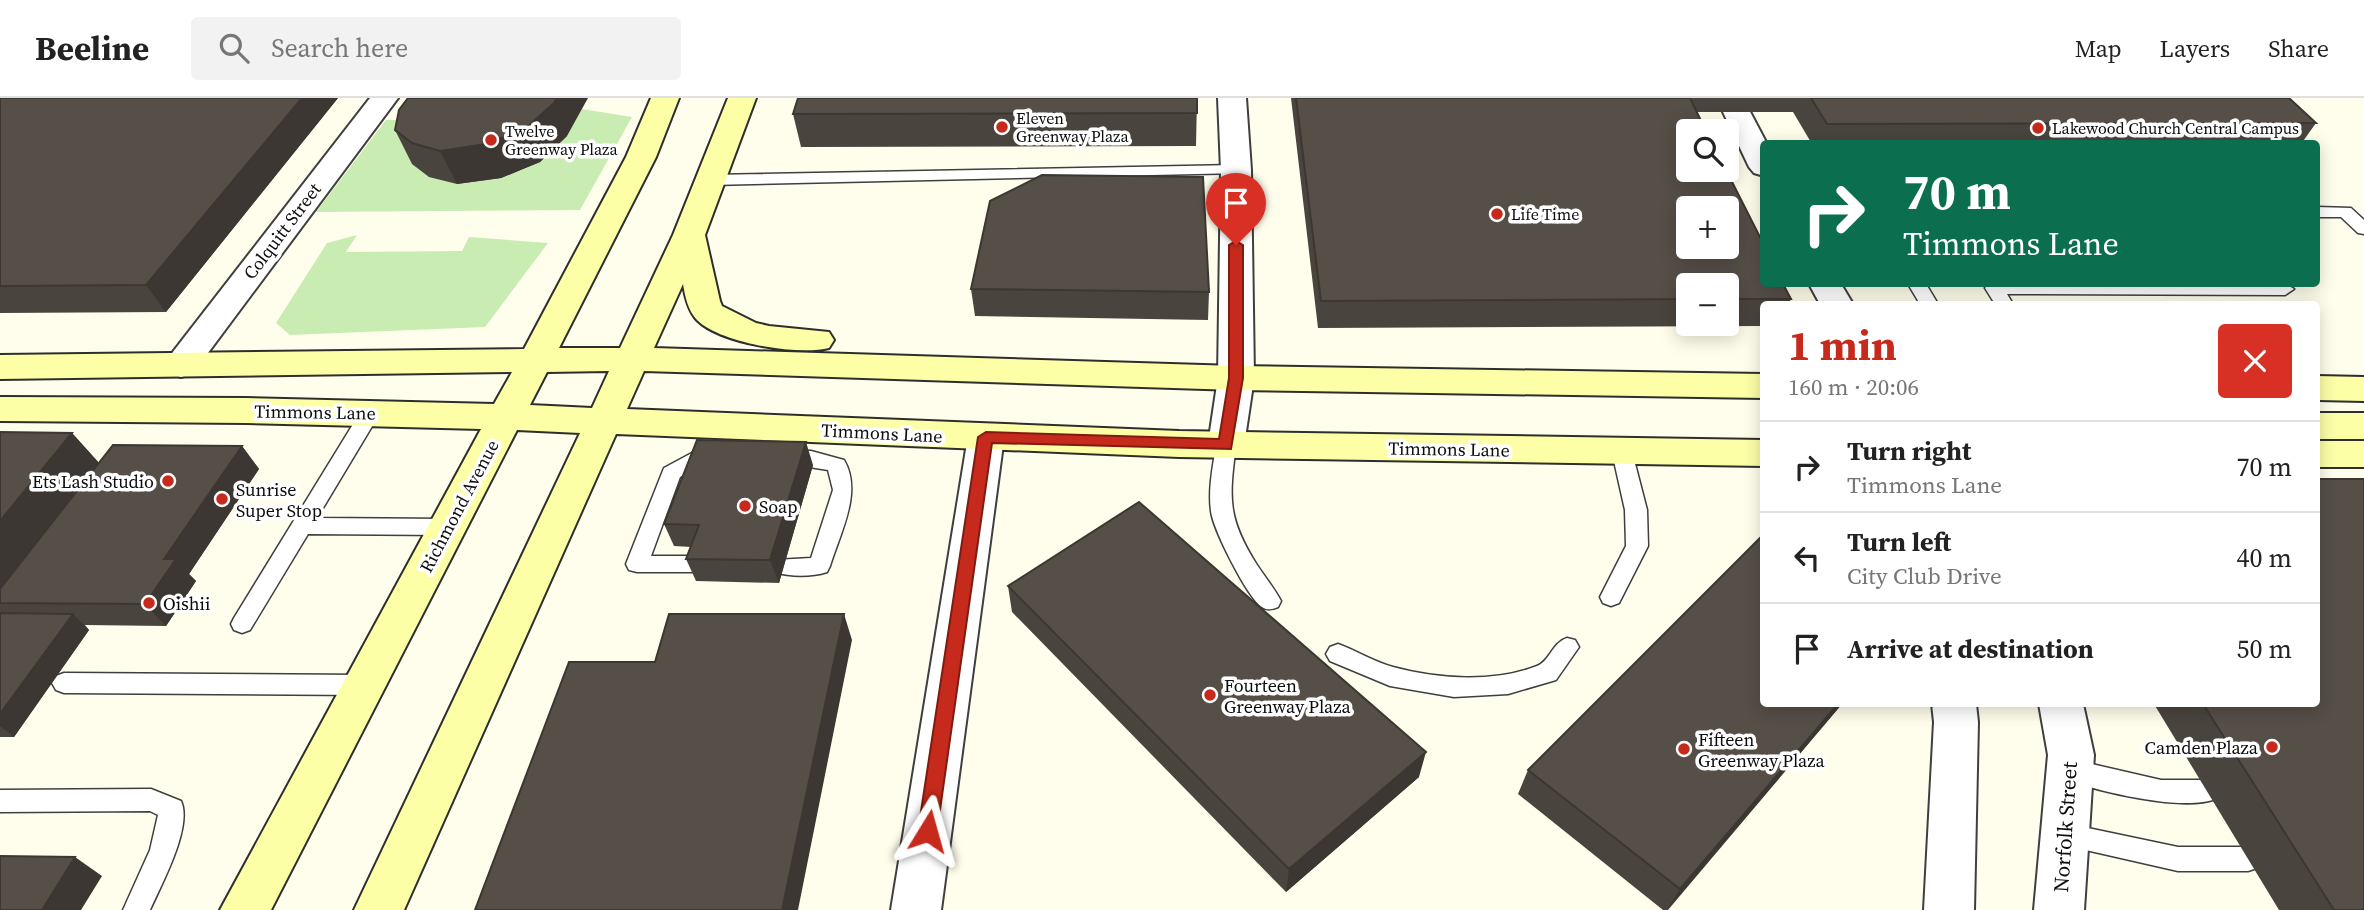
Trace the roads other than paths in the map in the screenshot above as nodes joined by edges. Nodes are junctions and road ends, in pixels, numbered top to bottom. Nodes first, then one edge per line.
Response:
1 (384, 98) edge
2 (665, 98) edge
3 (742, 98) edge
4 (1232, 98) edge
5 (1737, 111) dead end
6 (1760, 159) edge
7 (1236, 170) junction
8 (711, 180) junction
9 (2320, 212) edge
10 (2364, 229) edge
11 (689, 235) junction
12 (2285, 289) dead end
13 (2002, 301) edge
14 (537, 359) junction
15 (632, 359) junction
16 (181, 365) junction
17 (0, 367) edge
18 (1051, 372) junction
19 (1236, 378) junction
20 (1760, 386) edge
21 (2320, 388) edge
22 (2364, 389) edge
23 (0, 408) edge
24 (370, 413) junction
25 (507, 416) junction
26 (606, 421) junction
27 (2320, 426) edge
28 (2364, 426) edge
29 (986, 437) junction
30 (1226, 445) junction
31 (1622, 452) junction
32 (1760, 453) edge
33 (2320, 454) edge
34 (2364, 454) edge
35 (730, 455) edge
36 (771, 457) edge
37 (302, 526) junction
38 (448, 527) junction
39 (702, 565) edge
40 (783, 566) dead end
41 (1611, 597) dead end
42 (1270, 601) dead end
43 (242, 624) dead end
44 (1567, 647) dead end
45 (1338, 654) dead end
46 (64, 683) dead end
47 (364, 685) junction
48 (1954, 707) edge
49 (2062, 707) edge
50 (2070, 770) junction
51 (2207, 791) dead end
52 (0, 801) edge
53 (2064, 835) junction
54 (2248, 859) dead end
55 (136, 910) edge
56 (245, 910) edge
57 (379, 910) edge
58 (916, 910) edge
59 (1949, 910) edge
60 (2059, 910) edge

1 - 16 street, Colquitt Street
2 - 14 street, Richmond Avenue
3 - 8 street
4 - 7 street
5 - 6 street
7 - 8 lane
7 - 19 street
8 - 11 street
9 - 10 lane
11 - 15 street
11 - 18 street
12 - 13 lane
14 - 15 street
14 - 16 street
14 - 25 street, Richmond Avenue
15 - 18 street
15 - 26 street
16 - 17 street
18 - 19 street
19 - 20 street
19 - 30 street
21 - 22 street
23 - 24 street, Timmons Lane
24 - 25 street, Timmons Lane
24 - 37 lane
25 - 26 street, Timmons Lane
25 - 38 street, Richmond Avenue
26 - 29 street, Timmons Lane
26 - 57 street
27 - 28 street
29 - 30 street, Timmons Lane
29 - 58 street
30 - 31 street, Timmons Lane
30 - 42 lane
31 - 32 street, Timmons Lane
31 - 41 lane
33 - 34 street
35 - 39 lane
36 - 40 lane
37 - 38 lane
37 - 43 lane
38 - 47 street, Richmond Avenue
44 - 45 lane
46 - 47 lane
47 - 56 street, Richmond Avenue
48 - 59 street
49 - 50 street, Norfolk Street
50 - 51 lane
50 - 53 street, Norfolk Street
52 - 55 lane
53 - 54 lane
53 - 60 street, Norfolk Street

